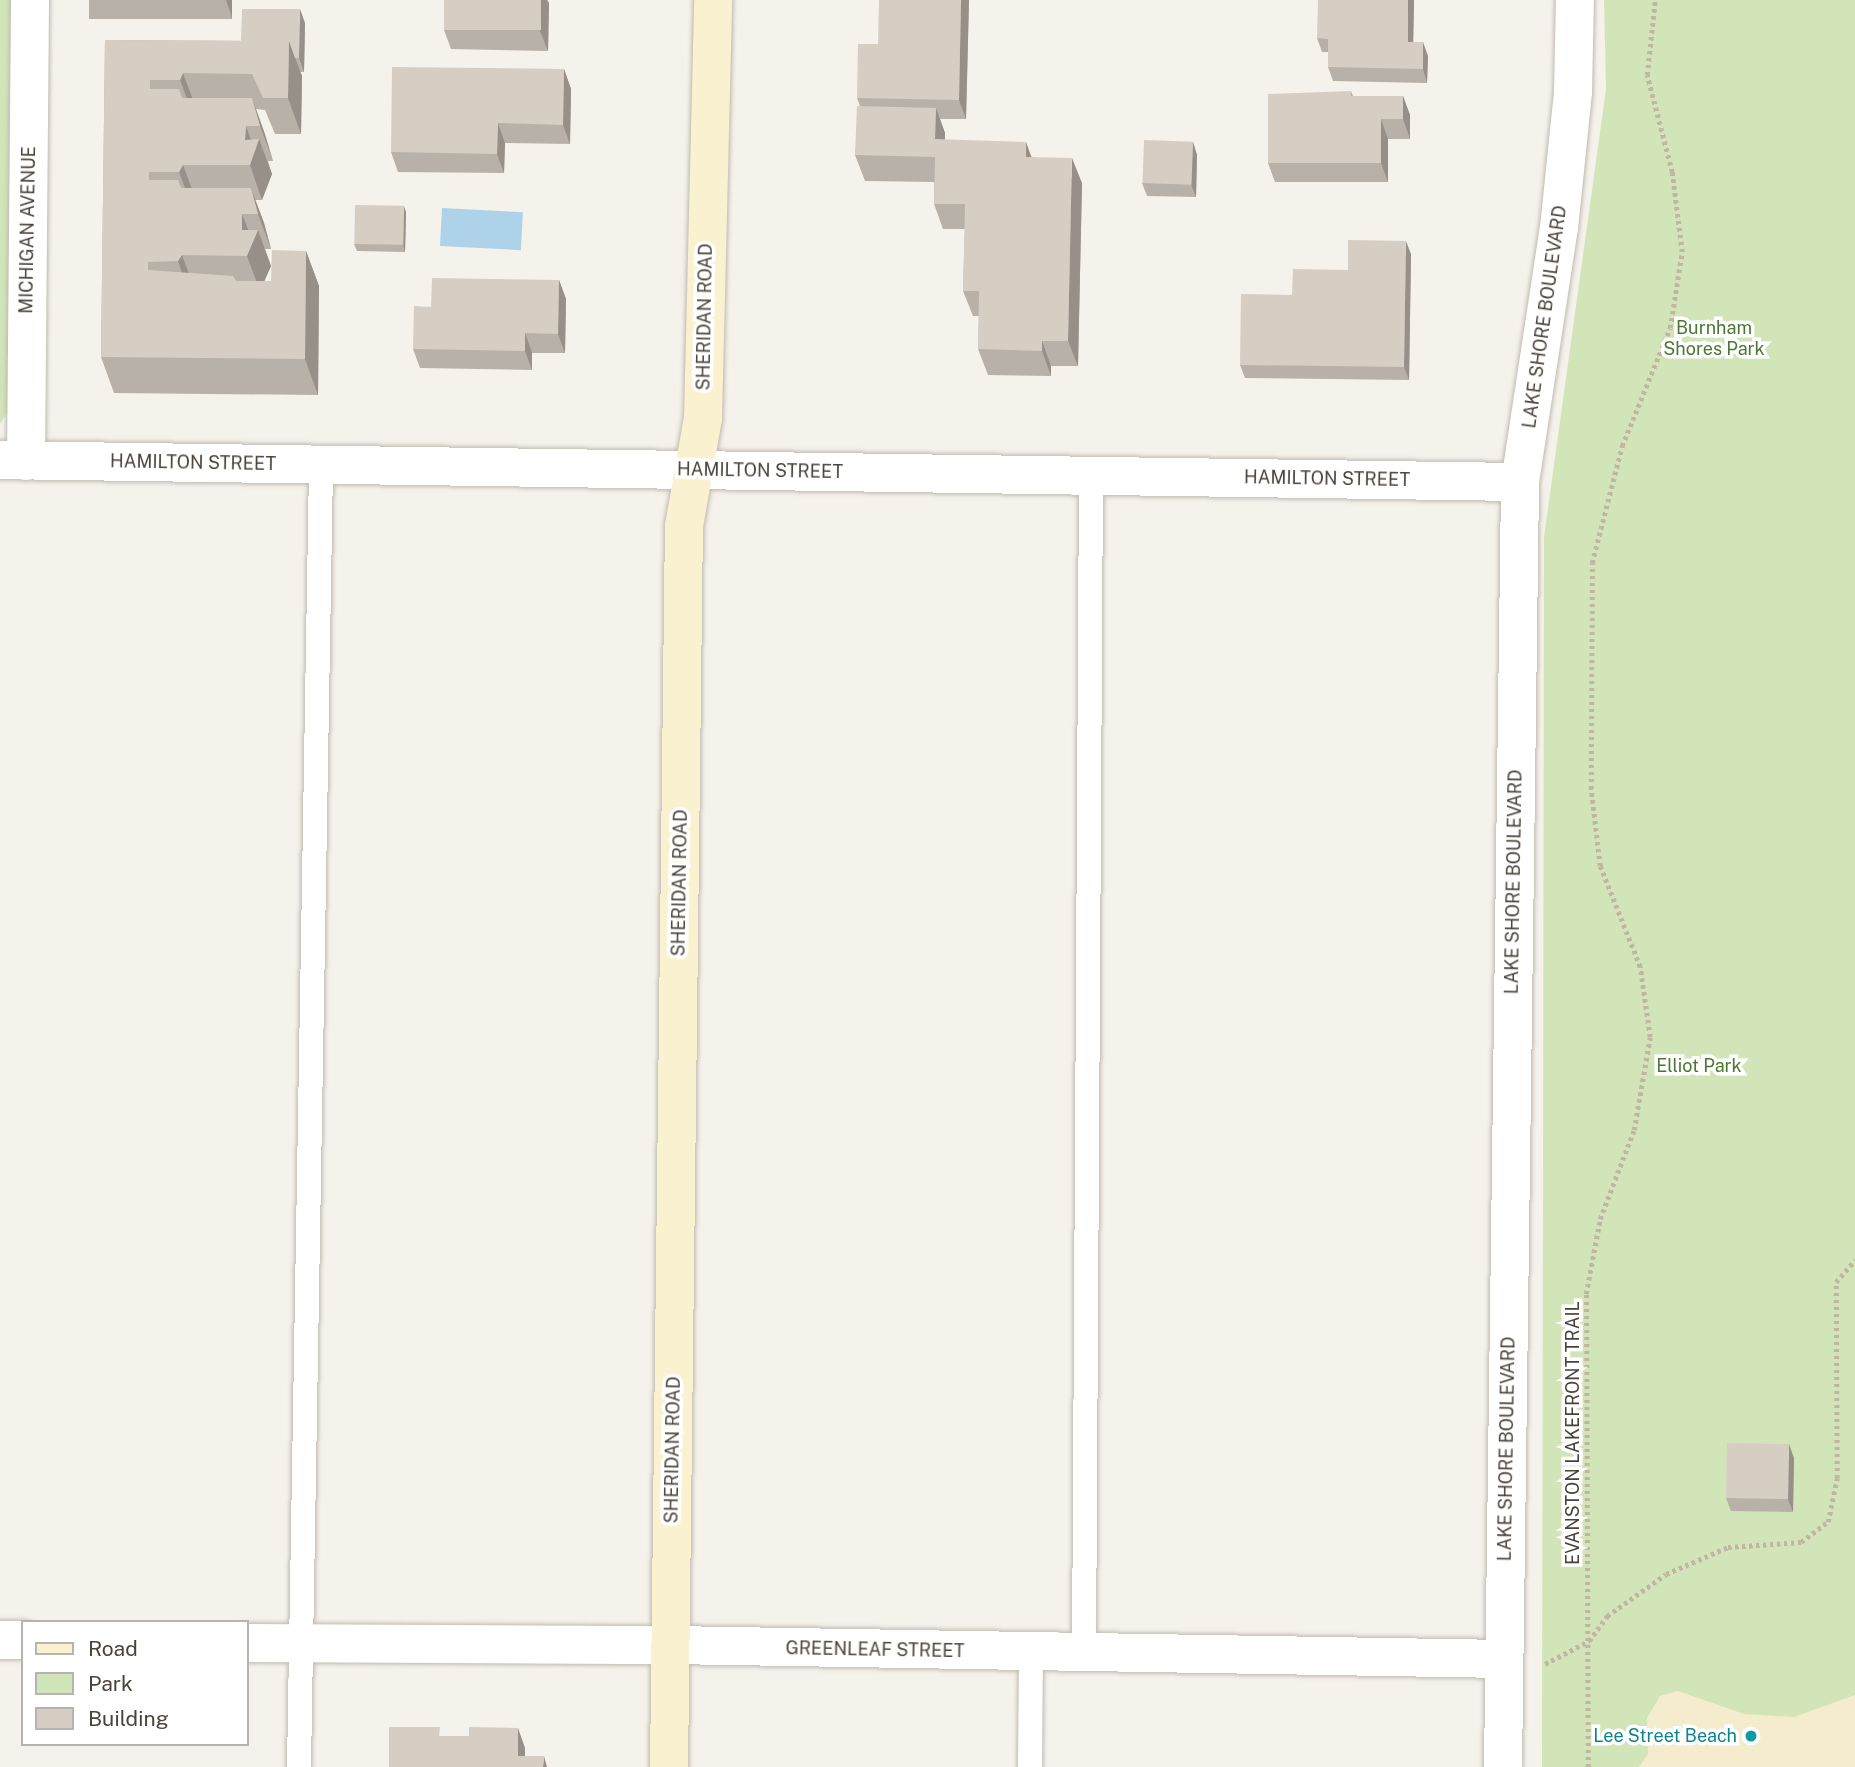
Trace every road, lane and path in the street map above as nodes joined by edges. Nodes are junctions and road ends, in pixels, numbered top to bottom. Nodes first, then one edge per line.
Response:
1 (30, 0) edge
2 (713, 0) edge
3 (1575, 0) edge
4 (1655, 0) edge
5 (13, 461) edge
6 (321, 465) junction
7 (694, 470) junction
8 (1091, 475) junction
9 (1520, 482) junction
10 (1855, 1260) edge
11 (0, 1640) edge
12 (21, 1640) edge
13 (1589, 1641) junction
14 (248, 1643) edge
15 (300, 1643) junction
16 (670, 1645) junction
17 (1031, 1654) junction
18 (1084, 1655) junction
19 (1504, 1659) junction
20 (299, 1767) edge
21 (668, 1767) edge
22 (1030, 1767) edge
23 (1503, 1767) edge
24 (1588, 1767) edge

1 - 5 street, MICHIGAN AVENUE
2 - 7 main road, SHERIDAN ROAD
3 - 9 street, LAKE SHORE BOULEVARD
4 - 13 path, EVANSTON LAKEFRONT TRAIL
5 - 6 street, HAMILTON STREET
6 - 7 street, HAMILTON STREET
6 - 15 lane
7 - 8 street, HAMILTON STREET
7 - 16 main road, SHERIDAN ROAD
8 - 9 street, HAMILTON STREET
8 - 18 lane
9 - 19 street, LAKE SHORE BOULEVARD
10 - 13 path
11 - 12 street
13 - 19 path
13 - 24 path, EVANSTON LAKEFRONT TRAIL
14 - 15 street, GREENLEAF STREET
15 - 16 street, GREENLEAF STREET
15 - 20 lane
16 - 17 street, GREENLEAF STREET
16 - 21 main road, SHERIDAN ROAD
17 - 18 street, GREENLEAF STREET
17 - 22 lane
18 - 19 street, GREENLEAF STREET
19 - 23 street, LAKE SHORE BOULEVARD

